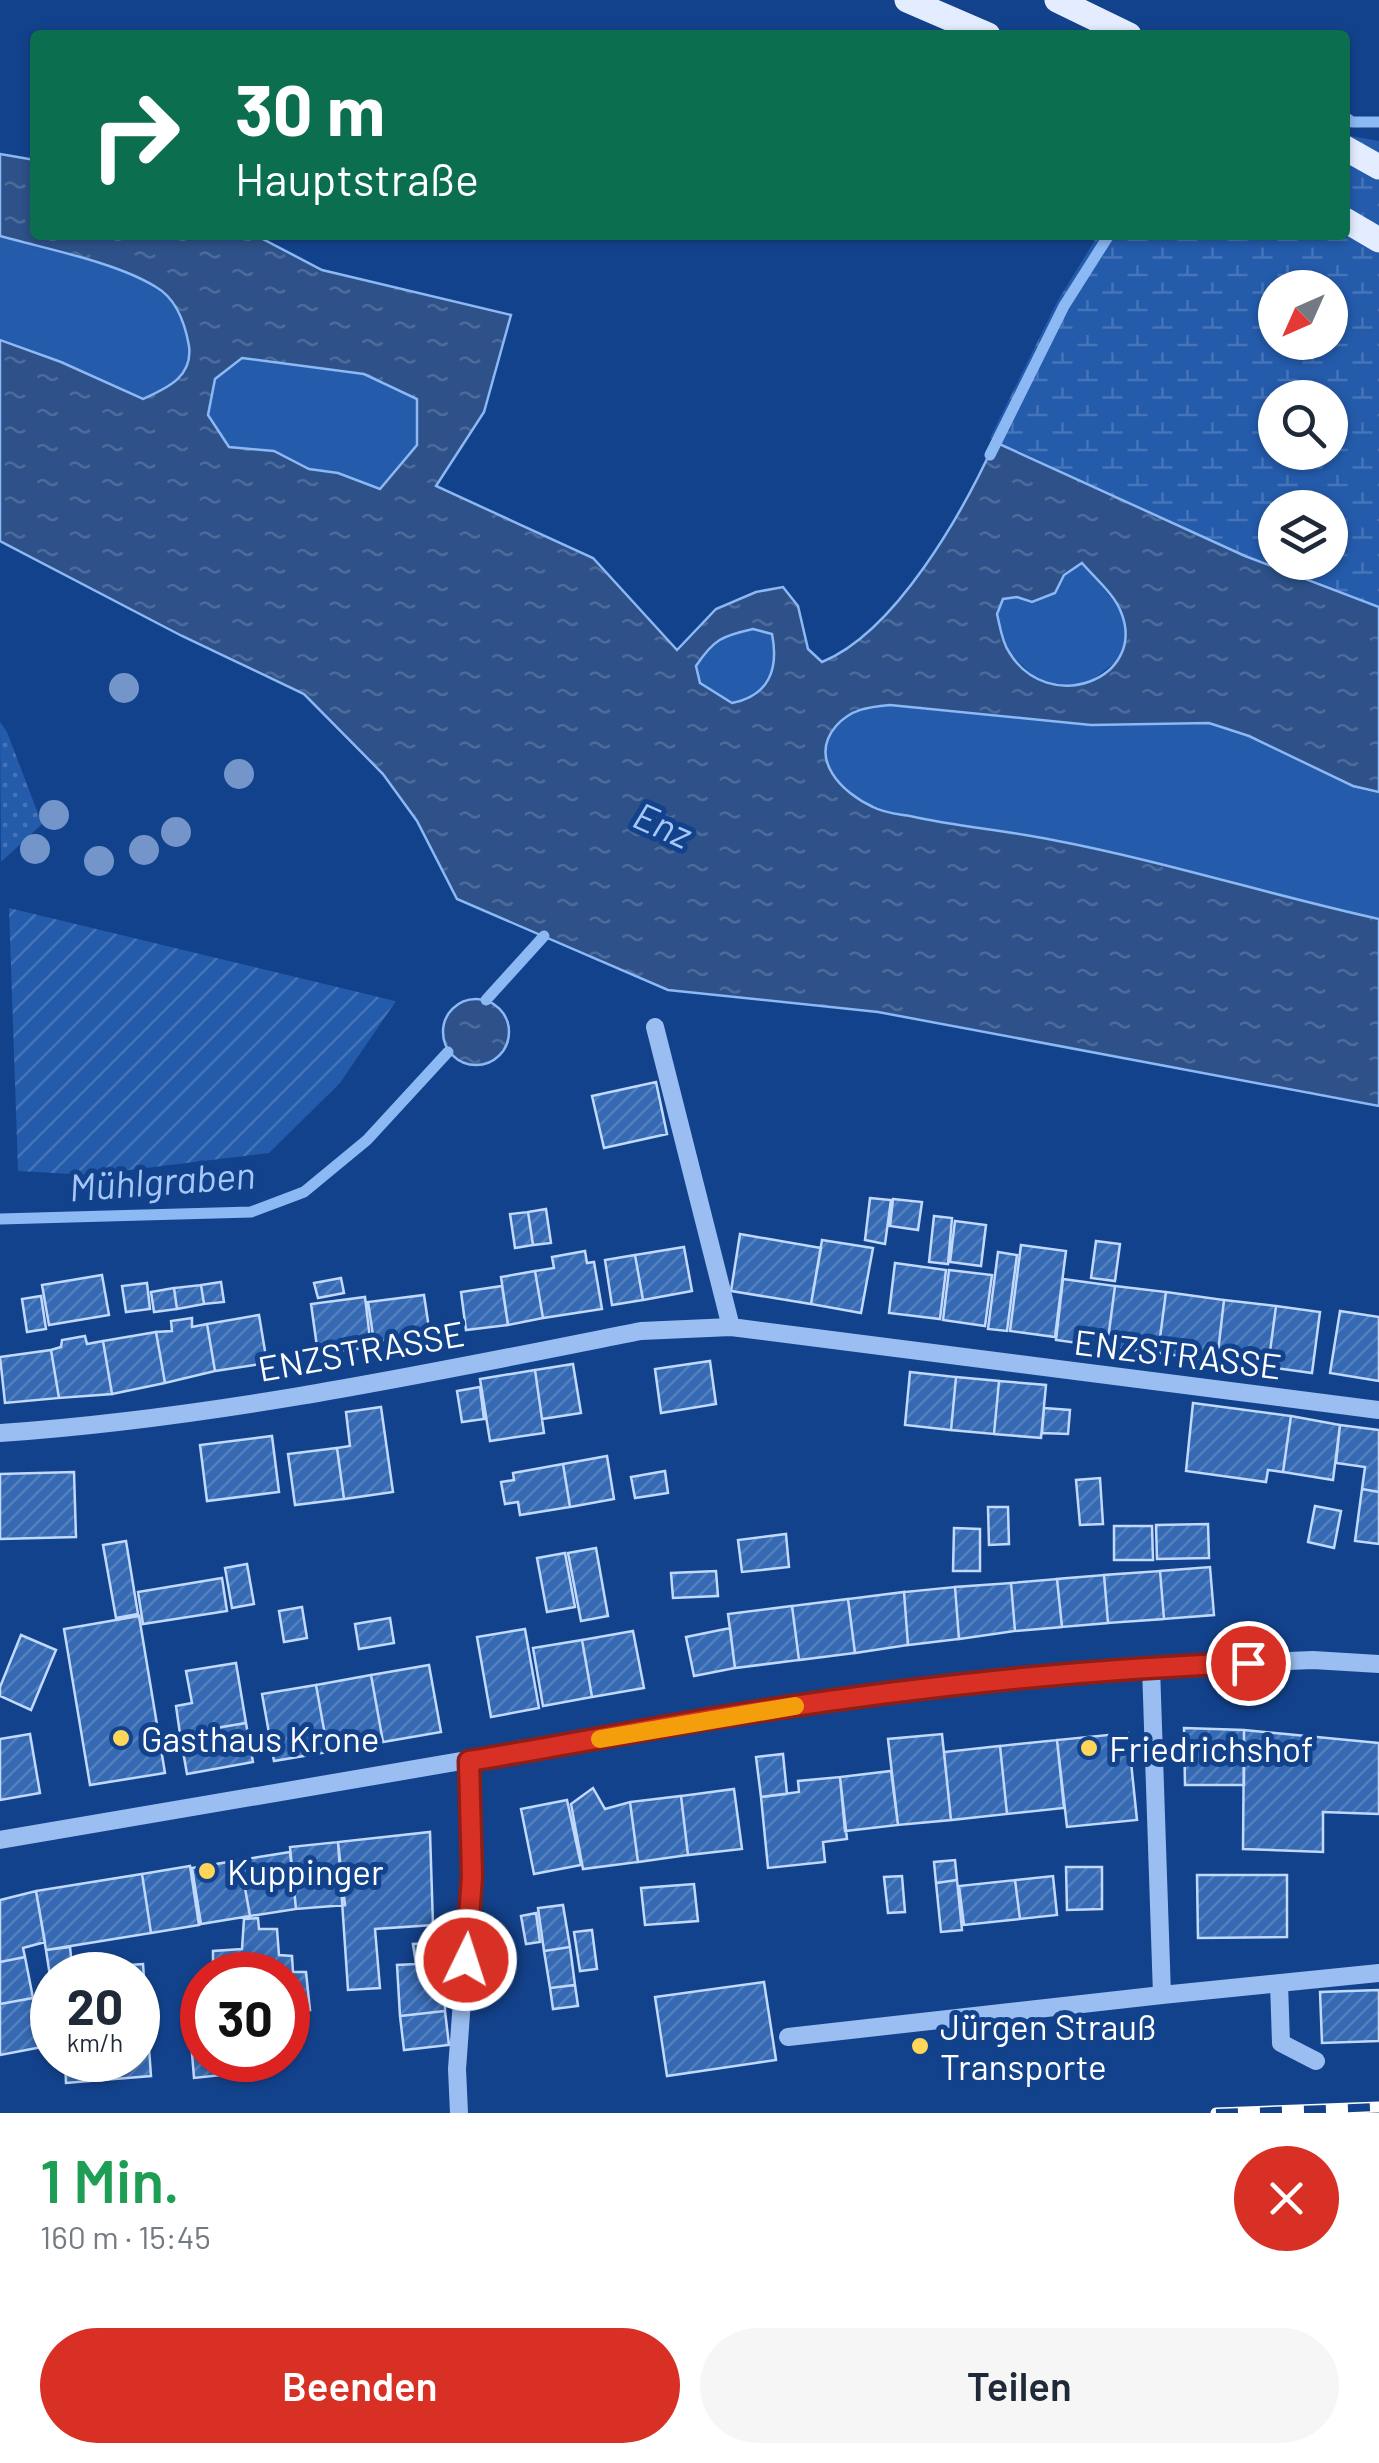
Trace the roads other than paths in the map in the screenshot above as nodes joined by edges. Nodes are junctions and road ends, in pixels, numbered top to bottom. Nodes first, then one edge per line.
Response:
1 (907, 0) edge
2 (1058, 1) edge
3 (976, 30) edge
4 (1119, 30) edge
5 (1350, 151) edge
6 (1379, 167) edge
7 (1350, 223) edge
8 (1379, 240) edge
9 (655, 1027) dead end
10 (731, 1327) junction
11 (1379, 1410) edge
12 (0, 1433) edge
13 (1379, 1664) edge
14 (1150, 1667) junction
15 (469, 1761) junction
16 (0, 1840) edge
17 (1379, 1972) edge
18 (1278, 1983) junction
19 (1162, 1995) junction
20 (788, 2037) dead end
21 (1316, 2061) dead end
22 (458, 2113) edge

1 - 3 main road
2 - 4 main road
5 - 6 main road
7 - 8 main road
9 - 10 street
10 - 11 street, ENZSTRASSE
10 - 12 street, ENZSTRASSE
13 - 14 street
14 - 15 street
14 - 19 street
15 - 16 street
15 - 22 street
17 - 18 street
18 - 19 street
18 - 21 street
19 - 20 street

